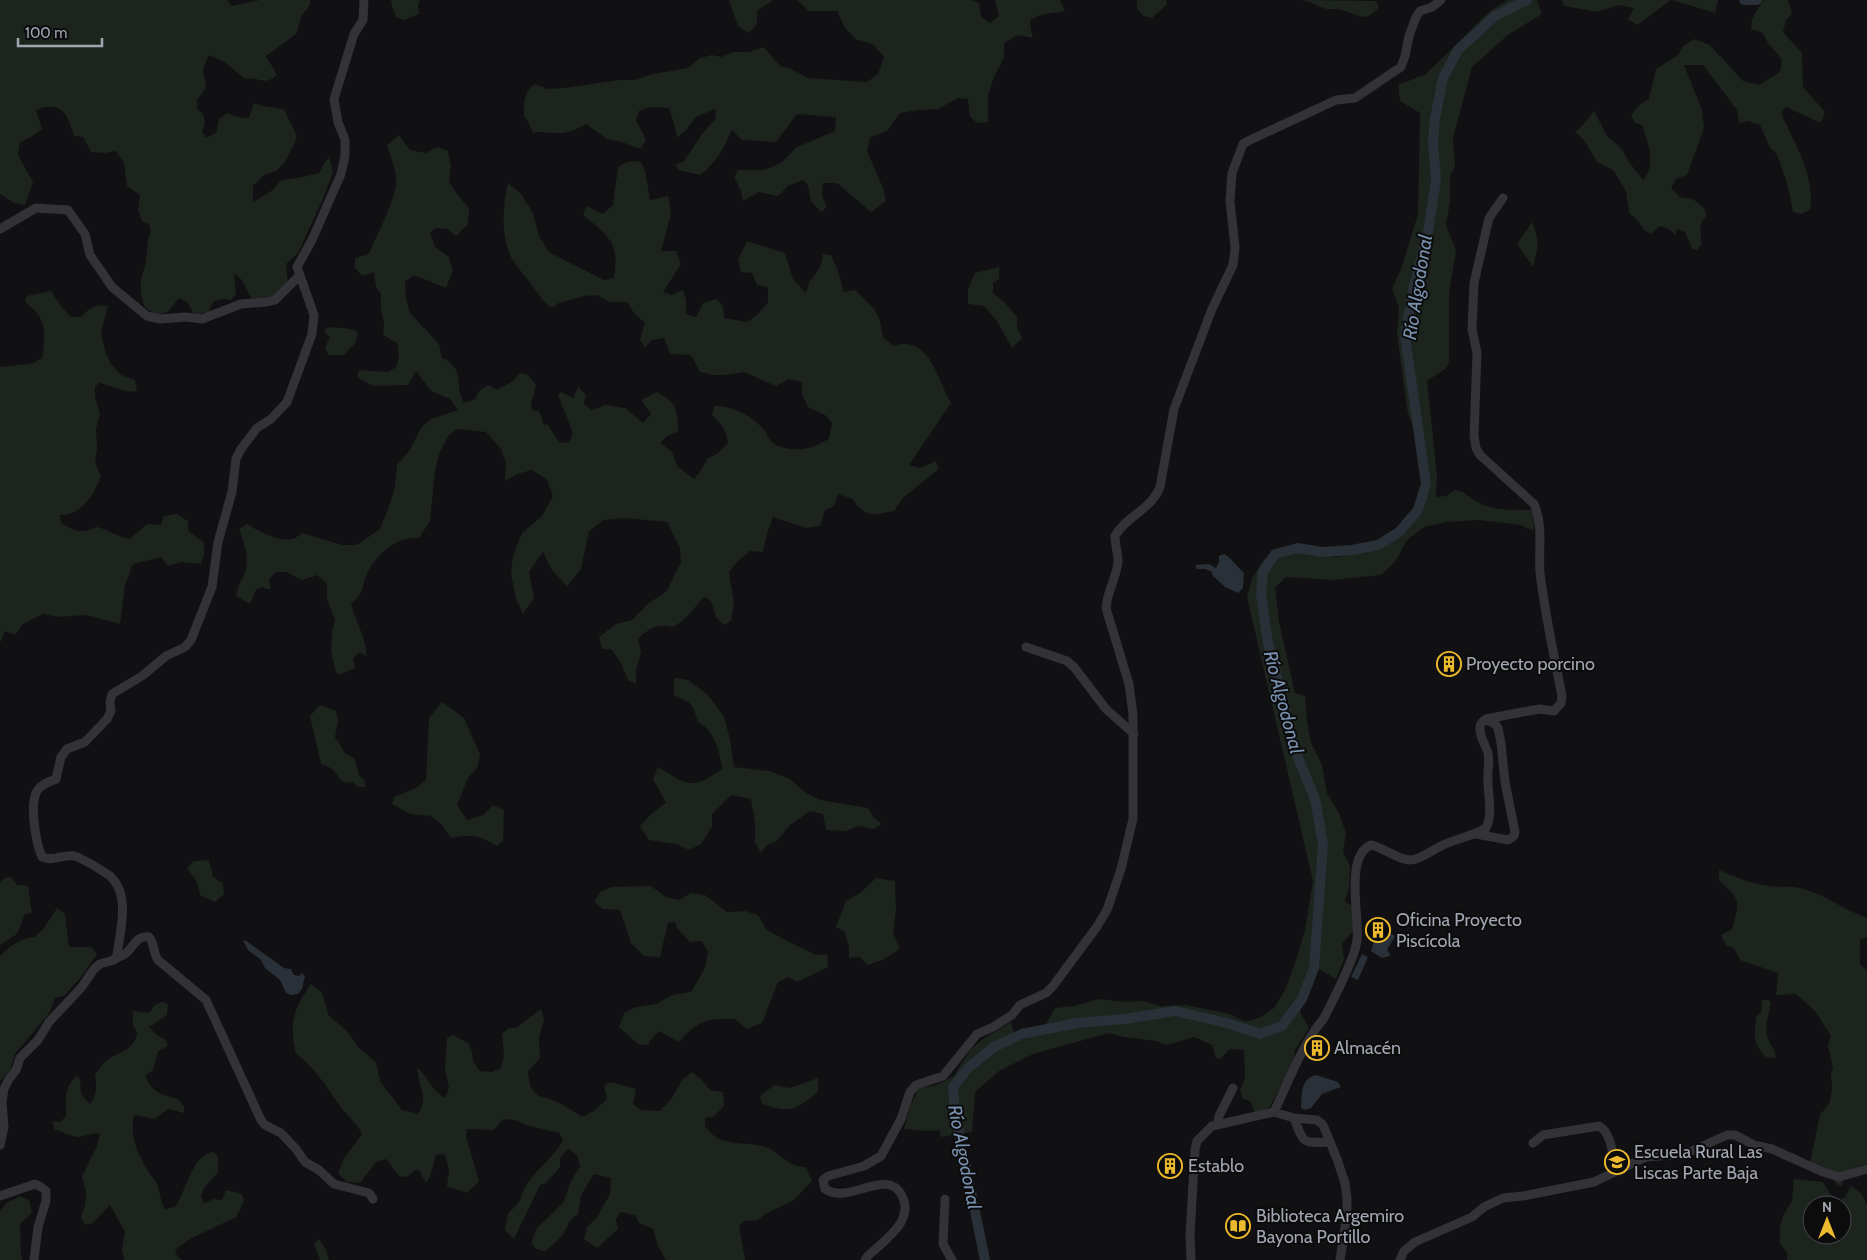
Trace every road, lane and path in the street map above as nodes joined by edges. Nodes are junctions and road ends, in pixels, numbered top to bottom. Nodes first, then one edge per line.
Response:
1 (364, 0) edge
2 (1441, 0) edge
3 (1502, 198) dead end
4 (0, 229) edge
5 (299, 276) junction
6 (1026, 647) dead end
7 (1486, 719) junction
8 (1134, 734) junction
9 (1475, 834) junction
10 (114, 960) junction
11 (1233, 1088) dead end
12 (1274, 1112) junction
13 (1294, 1118) junction
14 (1217, 1125) junction
15 (1330, 1142) junction
16 (1532, 1143) dead end
17 (0, 1145) edge
18 (1867, 1170) edge
19 (1616, 1171) junction
20 (0, 1196) edge
21 (373, 1199) dead end
22 (945, 1199) dead end
23 (1193, 1250) junction
24 (34, 1260) edge
25 (865, 1260) edge
26 (952, 1260) edge
27 (1191, 1260) edge
28 (1195, 1260) edge
29 (1340, 1260) edge
30 (1400, 1260) edge

1 - 5 street
2 - 8 street
3 - 7 street
4 - 5 street
5 - 10 street
6 - 8 street
7 - 9 street
7 - 9 street
8 - 25 street
9 - 12 street
10 - 17 street
10 - 21 street
11 - 14 street
12 - 13 street
12 - 14 street
13 - 15 street
13 - 15 street
14 - 23 street
15 - 29 street
16 - 19 street
18 - 19 street
19 - 30 street
20 - 24 street
22 - 26 street
23 - 27 street
23 - 28 street

